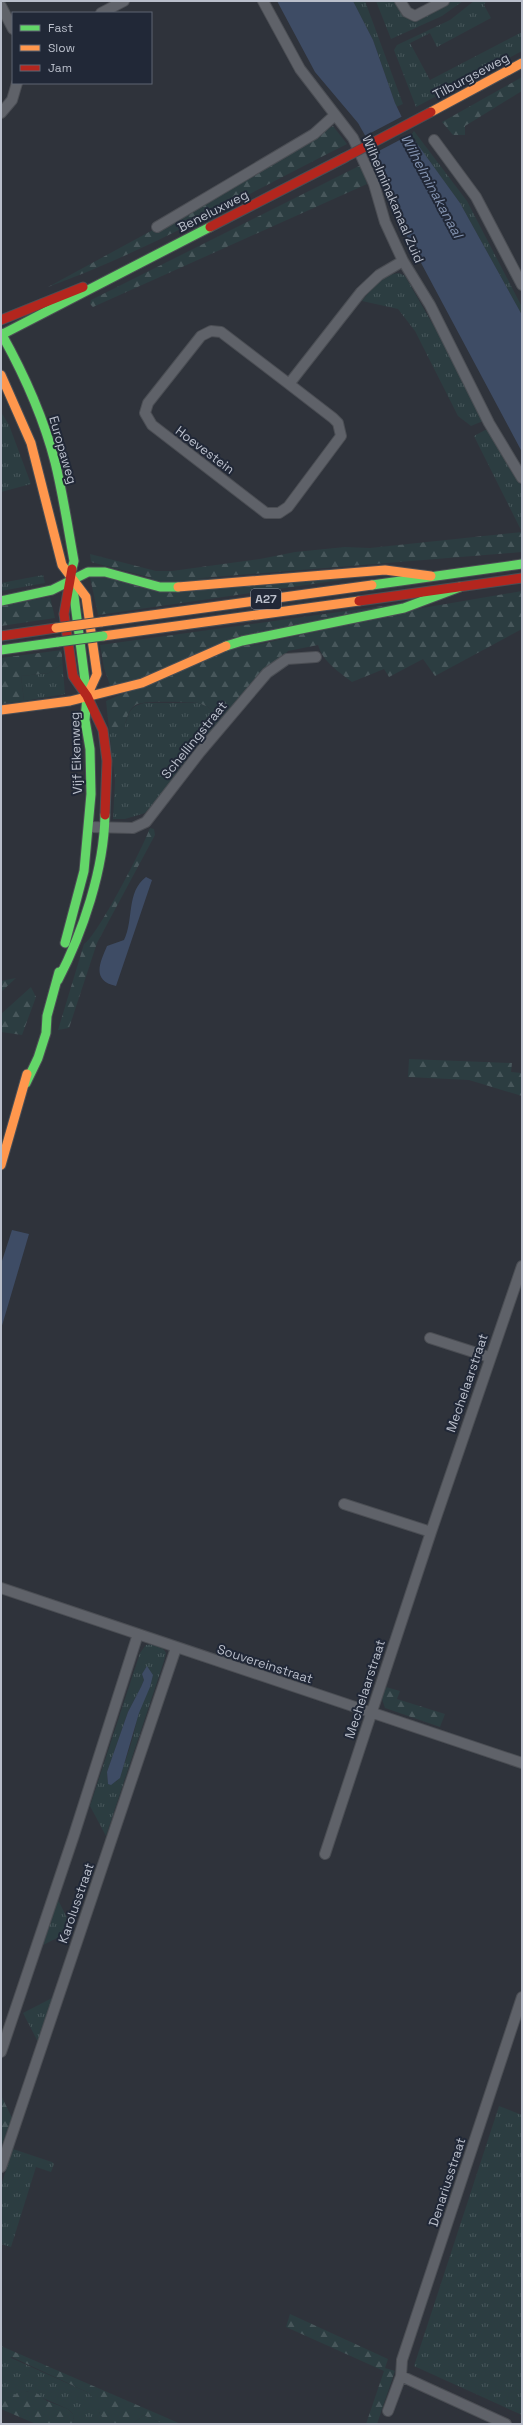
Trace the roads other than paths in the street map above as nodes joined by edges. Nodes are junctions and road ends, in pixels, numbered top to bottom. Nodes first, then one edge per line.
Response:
1 (124, 1) edge
2 (263, 1) edge
3 (400, 1) edge
4 (444, 1) edge
5 (1, 6) edge
6 (103, 12) edge
7 (12, 27) edge
8 (522, 63) edge
9 (17, 84) edge
10 (1, 113) edge
11 (336, 115) junction
12 (434, 140) dead end
13 (344, 158) joint
14 (157, 227) dead end
15 (403, 261) junction
16 (522, 285) edge
17 (93, 286) junction
18 (1, 320) edge
19 (1, 334) edge
20 (1, 375) edge
21 (289, 384) junction
22 (522, 478) edge
23 (522, 564) edge
24 (431, 576) junction
25 (522, 578) edge
26 (72, 580) junction
27 (460, 586) junction
28 (1, 601) edge
29 (1, 636) edge
30 (1, 650) edge
31 (316, 657) dead end
32 (87, 696) junction
33 (1, 710) edge
34 (89, 827) junction
35 (105, 827) junction
36 (58, 980) junction
37 (1, 1165) edge
38 (522, 1266) edge
39 (430, 1338) dead end
40 (489, 1357) junction
41 (344, 1504) dead end
42 (430, 1532) junction
43 (1, 1588) edge
44 (138, 1634) junction
45 (176, 1648) junction
46 (371, 1713) junction
47 (522, 1763) edge
48 (325, 1854) dead end
49 (522, 1997) edge
50 (1, 2052) edge
51 (1, 2167) edge
52 (401, 2376) junction
53 (388, 2411) dead end
54 (506, 2424) edge

1 - 6 street
2 - 11 street, Wilhelminakanaal Zuid
3 - 4 street
5 - 7 street
8 - 13 main road, Tilburgseweg, bridge
9 - 10 street
11 - 14 street
11 - 15 street, Wilhelminakanaal Zuid
12 - 16 street
13 - 17 main road, Beneluxweg
15 - 21 street
15 - 22 street, Wilhelminakanaal Zuid
17 - 18 main road, Beneluxweg
17 - 19 main road, Beneluxweg
19 - 26 main road, Europaweg
20 - 26 main road, Europaweg
21 - 21 street, Hoevestein
23 - 24 main road, A27
24 - 26 main road, A27
24 - 29 main road, A27, bridge
25 - 27 main road, A27
26 - 28 main road, A27
26 - 32 main road, Europaweg
26 - 32 main road, Europaweg
26 - 32 main road, Europaweg
27 - 30 main road, A27, bridge
27 - 32 main road, A27
31 - 35 street, Schellingstraat
32 - 33 main road, A27
32 - 34 main road, Vijf Eikenweg
32 - 35 main road, Vijf Eikenweg
34 - 35 street, Schellingstraat
34 - 36 main road, Vijf Eikenweg
35 - 36 main road, Vijf Eikenweg
36 - 37 main road, Vijf Eikenweg
38 - 40 street, Mechelaarstraat
39 - 40 street
40 - 42 street, Mechelaarstraat
41 - 42 street
42 - 46 street, Mechelaarstraat
43 - 44 street, Souvereinstraat
44 - 45 street, Souvereinstraat
44 - 50 street, Karolusstraat
45 - 46 street, Souvereinstraat
45 - 51 street, Karolusstraat
46 - 47 street, Souvereinstraat
46 - 48 street, Mechelaarstraat
49 - 52 street, Denariusstraat
52 - 53 street, Denariusstraat
52 - 54 street

